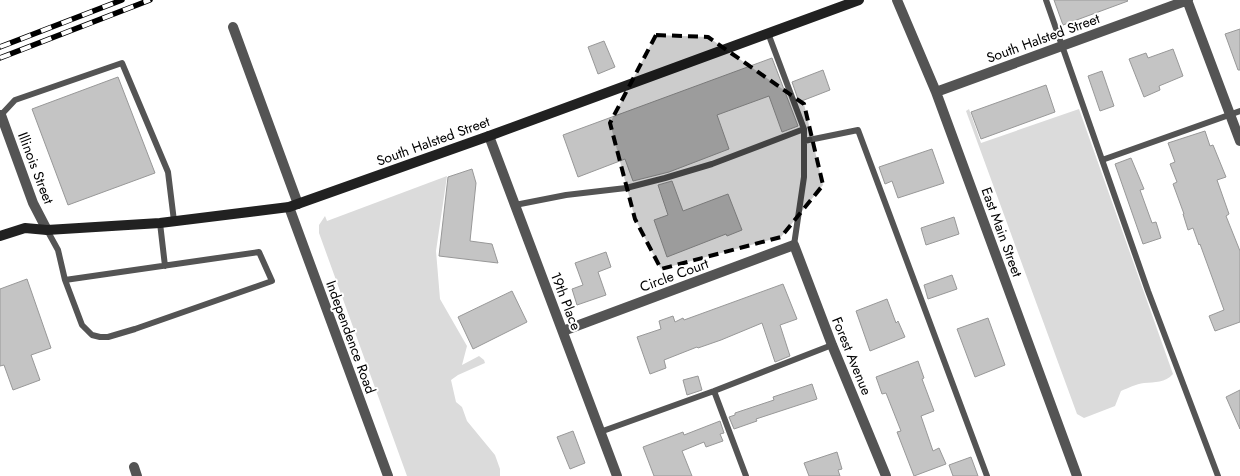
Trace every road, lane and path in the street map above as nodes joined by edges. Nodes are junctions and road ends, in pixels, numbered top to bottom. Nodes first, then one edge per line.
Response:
1 (859, 0) edge
2 (897, 0) edge
3 (1046, 0) edge
4 (1188, 0) edge
5 (233, 27) dead end
6 (768, 33) junction
7 (1062, 46) junction
8 (936, 92) junction
9 (1235, 113) edge
10 (2, 114) joint
11 (804, 129) junction
12 (489, 136) junction
13 (804, 141) junction
14 (1240, 141) edge
15 (1102, 160) junction
16 (293, 205) junction
17 (515, 205) junction
18 (174, 221) junction
19 (160, 223) junction
20 (47, 230) junction
21 (0, 236) edge
22 (794, 245) junction
23 (165, 266) junction
24 (65, 280) junction
25 (563, 331) junction
26 (832, 345) junction
27 (714, 391) junction
28 (600, 432) junction
29 (388, 476) edge
30 (617, 476) edge
31 (746, 476) edge
32 (886, 476) edge
33 (987, 476) edge
34 (1077, 476) edge
35 (1218, 476) edge

1 - 6 street, South Halsted Street
2 - 8 street, East Main Street
3 - 7 lane
4 - 7 street, South Halsted Street
4 - 9 street
5 - 16 street, Independence Road
6 - 11 lane
6 - 12 street, South Halsted Street
7 - 8 street, South Halsted Street
7 - 15 lane
8 - 34 street, East Main Street
9 - 14 street
9 - 15 lane
10 - 18 lane
10 - 20 street, Illinois Street
11 - 13 lane
11 - 17 lane
12 - 16 street, South Halsted Street
12 - 17 street, 19th Place
13 - 22 lane
13 - 33 lane
15 - 35 lane
16 - 18 street, South Halsted Street
16 - 29 street, Independence Road
17 - 25 street, 19th Place
18 - 19 street, South Halsted Street
19 - 20 street, South Halsted Street
19 - 23 lane
20 - 21 street, South Halsted Street
20 - 24 lane
22 - 25 street, Circle Court
22 - 26 street, Forest Avenue
23 - 24 lane
23 - 24 lane
25 - 28 street, 19th Place
26 - 27 lane
26 - 32 street, Forest Avenue
27 - 28 lane
27 - 31 lane
28 - 30 street, 19th Place

